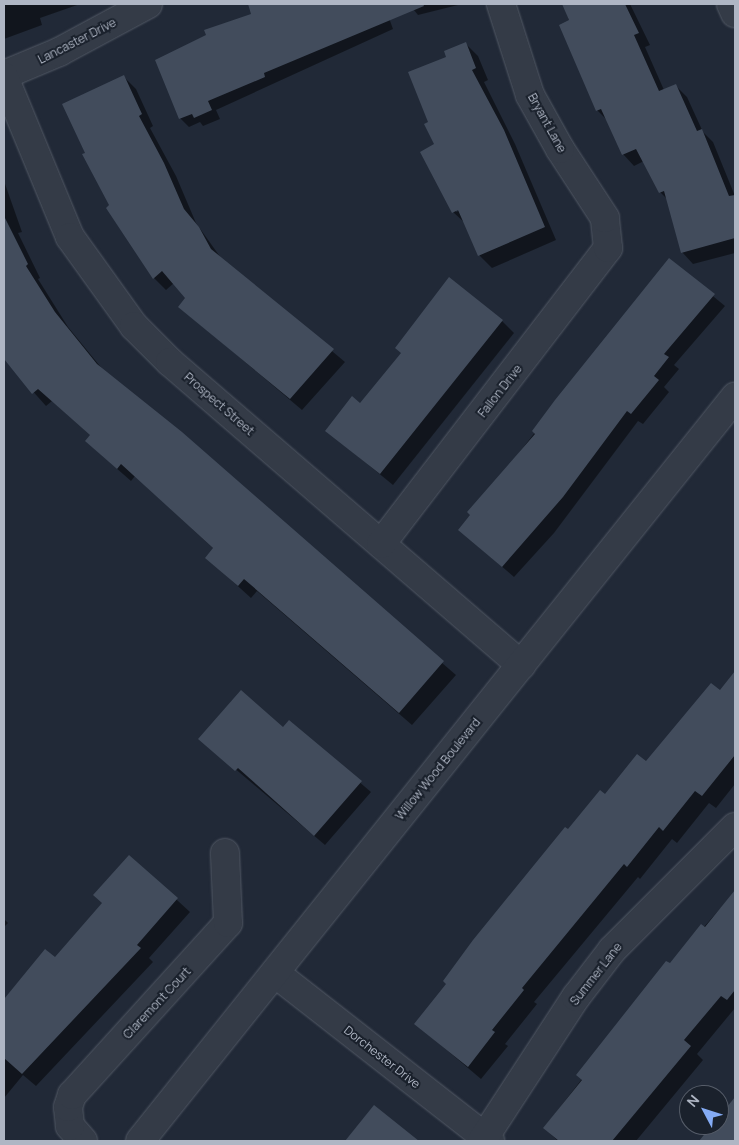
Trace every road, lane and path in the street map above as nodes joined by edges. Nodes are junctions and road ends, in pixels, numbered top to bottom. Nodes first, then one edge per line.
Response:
1 (148, 4) edge
2 (501, 4) edge
3 (731, 4) edge
4 (735, 13) edge
5 (4, 76) edge
6 (609, 234) joint
7 (735, 397) edge
8 (382, 544) junction
9 (521, 665) junction
10 (735, 827) edge
11 (225, 853) dead end
12 (275, 974) junction
13 (486, 1140) edge
14 (83, 1141) edge
15 (140, 1141) edge

1 - 5 street, Lancaster Drive
2 - 6 street, Bryant Lane
3 - 4 street
5 - 8 street, Prospect Street
6 - 8 street, Fallon Drive
7 - 9 street, Willow Wood Boulevard
8 - 9 street, Prospect Street
9 - 12 street, Willow Wood Boulevard
10 - 13 street, Summer Lane
11 - 14 street, Claremont Court
12 - 13 street, Dorchester Drive
12 - 15 street, Willow Wood Boulevard

